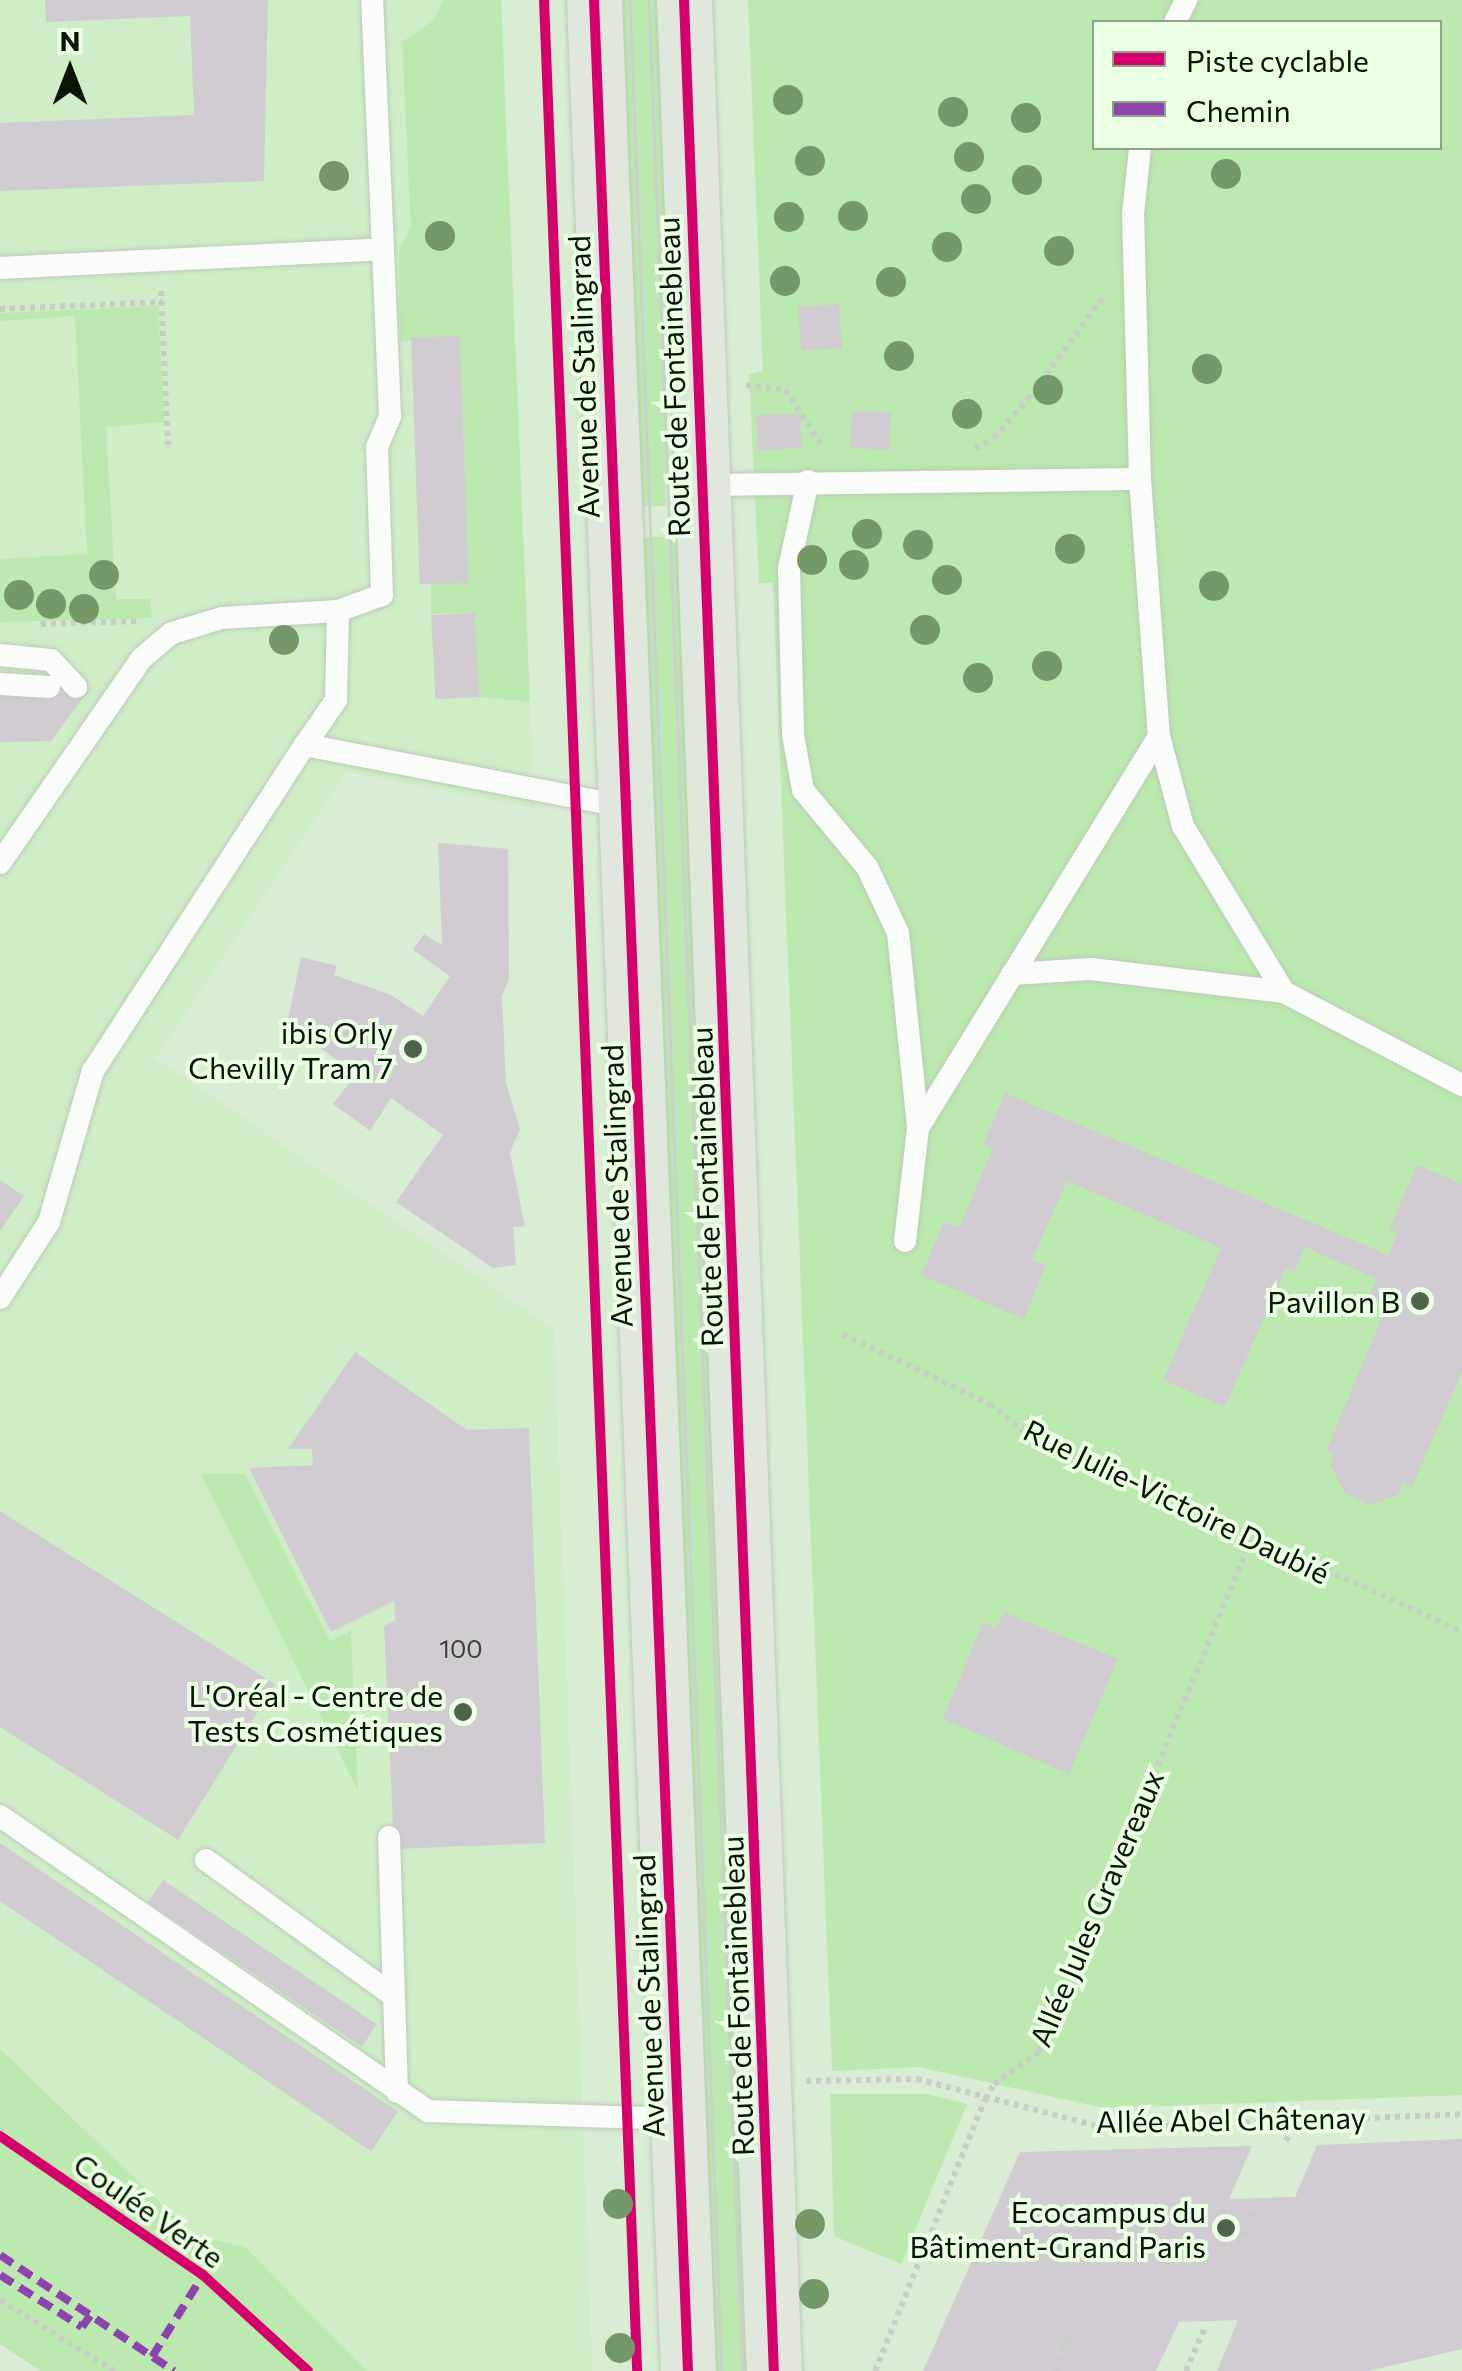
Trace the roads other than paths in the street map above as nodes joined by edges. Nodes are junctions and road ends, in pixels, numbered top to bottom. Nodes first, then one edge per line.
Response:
1 (372, 0) edge
2 (594, 0) edge
3 (684, 0) edge
4 (1140, 150) edge
5 (382, 250) junction
6 (0, 268) edge
7 (1140, 478) junction
8 (808, 481) junction
9 (702, 485) junction
10 (338, 612) junction
11 (0, 655) edge
12 (0, 684) edge
13 (49, 687) dead end
14 (76, 687) dead end
15 (1159, 736) junction
16 (306, 745) junction
17 (627, 808) junction
18 (0, 863) edge
19 (1012, 974) junction
20 (1284, 992) junction
21 (1462, 1085) edge
22 (918, 1128) junction
23 (905, 1241) dead end
24 (0, 1298) edge
25 (0, 1816) edge
26 (389, 1837) dead end
27 (206, 1860) dead end
28 (394, 1996) junction
29 (397, 2092) junction
30 (678, 2119) junction
31 (688, 2371) edge
32 (774, 2371) edge

1 - 5 lane
2 - 17 main road, Avenue de Stalingrad
3 - 9 main road, Route de Fontainebleau
4 - 7 lane
5 - 6 lane
5 - 10 lane
7 - 8 lane
7 - 15 lane
8 - 9 lane
8 - 22 lane
9 - 32 main road, Route de Fontainebleau
10 - 16 lane
10 - 18 lane
11 - 14 lane
12 - 13 lane
15 - 19 lane
15 - 20 lane
16 - 17 lane
16 - 24 lane
17 - 30 main road, Avenue de Stalingrad
19 - 20 lane
19 - 22 lane
20 - 21 lane
22 - 23 lane
25 - 29 lane
26 - 28 lane
27 - 28 lane
28 - 29 lane
29 - 30 lane
30 - 31 main road, Avenue de Stalingrad

